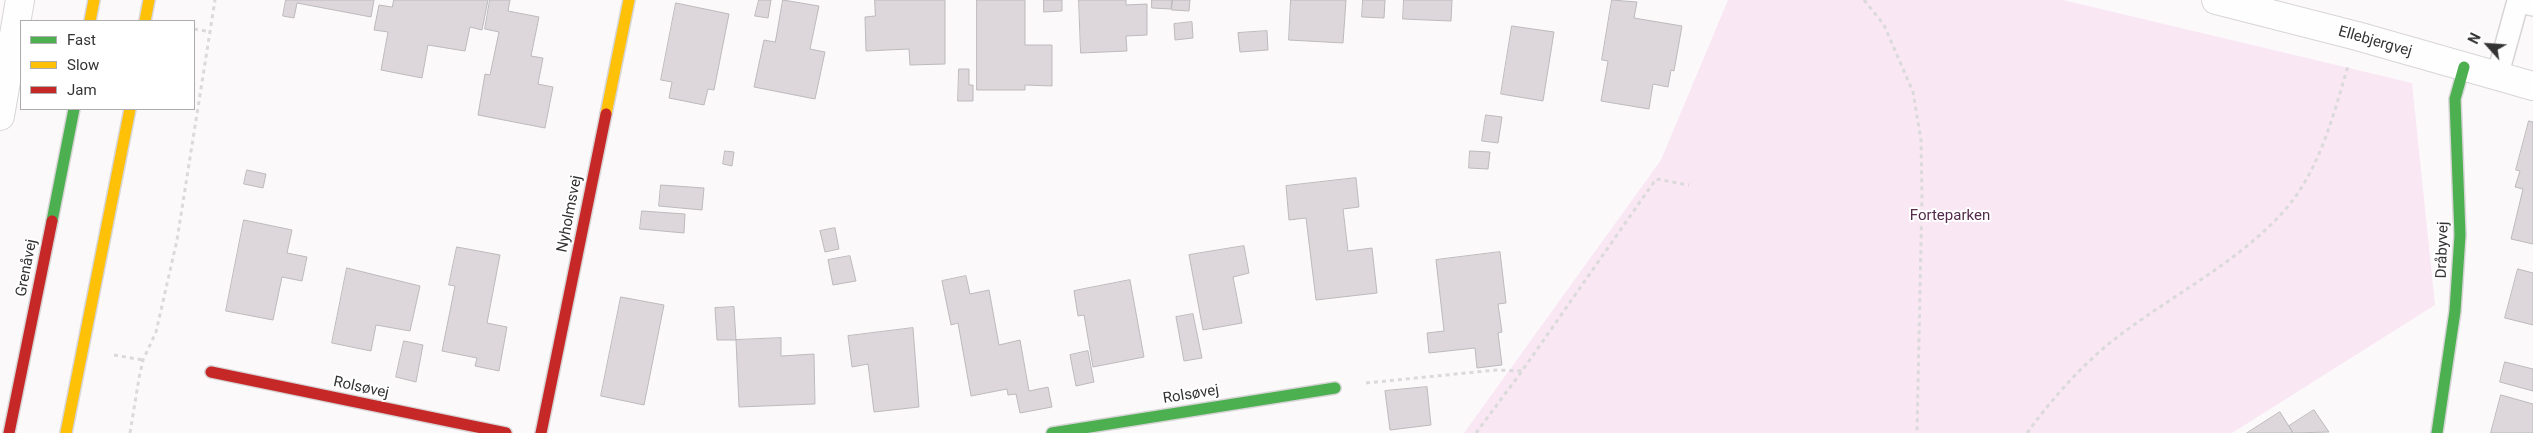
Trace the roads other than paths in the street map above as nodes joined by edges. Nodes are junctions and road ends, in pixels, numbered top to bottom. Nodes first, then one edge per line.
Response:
1 (20, 0) edge
2 (94, 0) edge
3 (149, 0) edge
4 (629, 0) edge
5 (2216, 0) edge
6 (2533, 5) edge
7 (90, 20) edge
8 (145, 20) edge
9 (2464, 67) junction
10 (2498, 76) junction
11 (2533, 86) edge
12 (74, 110) edge
13 (130, 110) edge
14 (0, 116) edge
15 (211, 372) dead end
16 (1335, 388) road end
17 (9, 433) edge
18 (66, 433) edge
19 (506, 433) edge
20 (541, 433) edge
21 (1052, 433) edge
22 (2437, 433) edge

1 - 14 street
2 - 7 street
3 - 8 street
4 - 20 street, Nyholmsvej
5 - 9 street, Ellebjergvej
6 - 10 lane
9 - 10 street, Ellebjergvej
9 - 22 street, Dråbyvej
10 - 11 street, Ellebjergvej
12 - 17 street, Grenåvej
13 - 18 street
15 - 19 street, Rolsøvej
16 - 21 street, Rolsøvej

